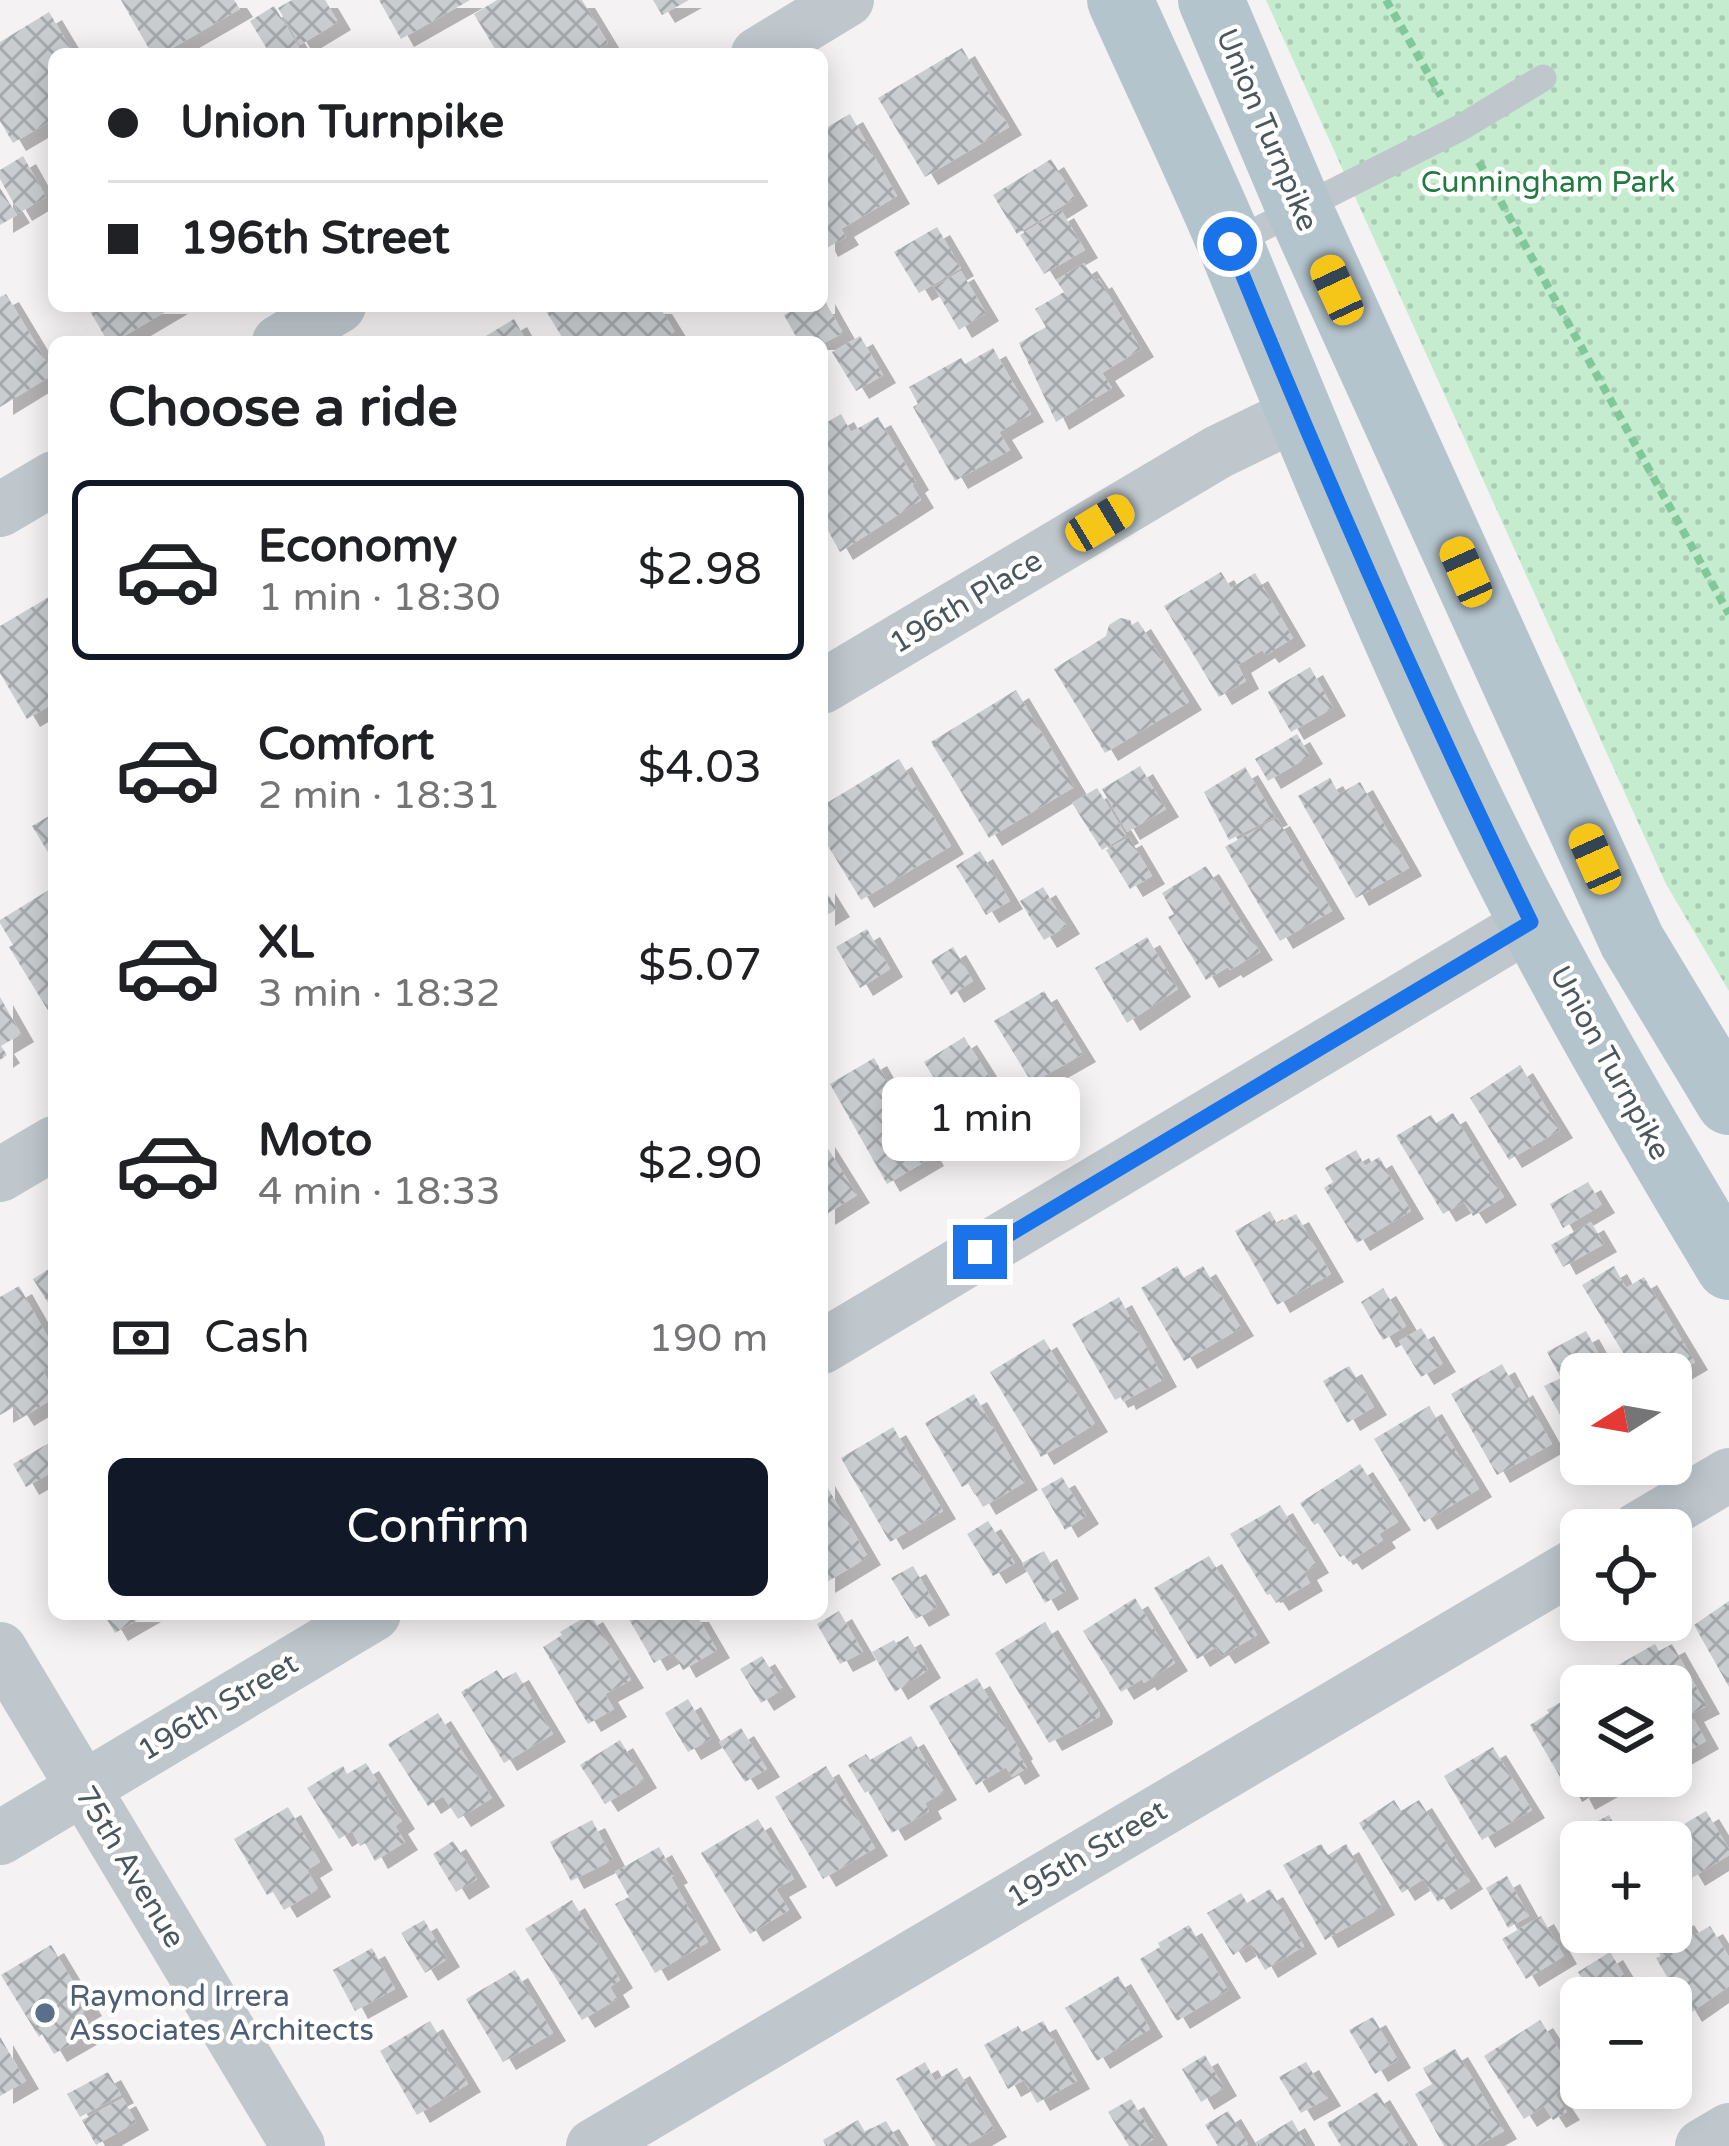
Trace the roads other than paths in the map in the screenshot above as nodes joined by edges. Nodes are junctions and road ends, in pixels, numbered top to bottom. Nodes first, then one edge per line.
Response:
1 (848, 0) edge
2 (1120, 0) edge
3 (1211, 0) edge
4 (768, 48) edge
5 (1543, 78) dead end
6 (1300, 210) junction
7 (1230, 244) junction
8 (329, 312) edge
9 (289, 336) edge
10 (1298, 412) junction
11 (48, 482) edge
12 (0, 510) edge
13 (828, 684) edge
14 (1531, 922) junction
15 (1729, 1102) edge
16 (48, 1147) edge
17 (0, 1175) edge
18 (1729, 1267) edge
19 (828, 1342) edge
20 (1729, 1475) edge
21 (1672, 1509) edge
22 (1560, 1574) edge
23 (364, 1620) edge
24 (0, 1649) edge
25 (83, 1788) junction
26 (0, 1838) edge
27 (1729, 2130) edge
28 (298, 2146) edge
29 (593, 2146) edge
30 (1702, 2146) edge

1 - 4 street
2 - 7 main road, Union Turnpike
3 - 6 main road, Union Turnpike
5 - 6 lane
6 - 7 lane
6 - 15 main road, Union Turnpike
7 - 10 main road, Union Turnpike
8 - 9 street
10 - 13 street, 196th Place
10 - 14 main road, Union Turnpike
11 - 12 street
14 - 18 main road, Union Turnpike
14 - 19 street
16 - 17 street
20 - 21 street
22 - 29 street, 195th Street
23 - 25 street, 196th Street
24 - 25 street, 75th Avenue
25 - 26 street, 196th Street
25 - 28 street, 75th Avenue
27 - 30 street

